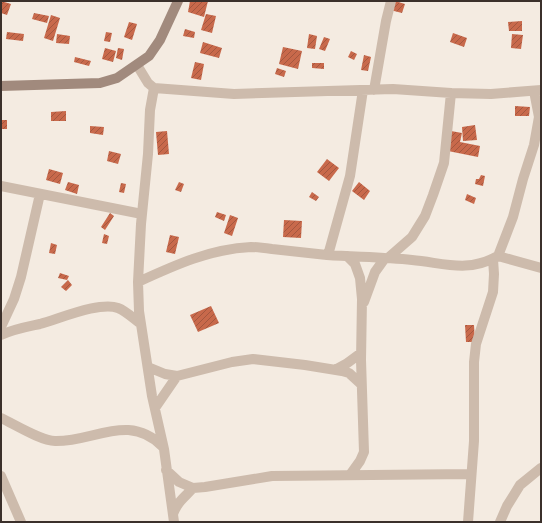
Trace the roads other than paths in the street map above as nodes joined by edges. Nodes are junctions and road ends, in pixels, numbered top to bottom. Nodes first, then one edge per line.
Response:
1 (178, 1) edge
2 (391, 1) edge
3 (137, 65) junction
4 (1, 86) edge
5 (154, 88) junction
6 (363, 90) junction
7 (374, 90) junction
8 (538, 90) edge
9 (451, 93) junction
10 (1, 186) edge
11 (40, 194) junction
12 (142, 214) junction
13 (328, 255) junction
14 (347, 256) junction
15 (495, 257) junction
16 (386, 258) junction
17 (541, 268) edge
18 (138, 282) junction
19 (363, 306) junction
20 (141, 324) junction
21 (1, 326) edge
22 (1, 335) edge
23 (361, 353) junction
24 (148, 367) junction
25 (335, 370) junction
26 (177, 376) junction
27 (361, 384) junction
28 (155, 408) junction
29 (1, 418) edge
30 (163, 446) junction
31 (541, 468) edge
32 (166, 470) junction
33 (471, 474) junction
34 (350, 475) junction
35 (1, 476) edge
36 (193, 488) junction
37 (174, 518) edge
38 (21, 522) edge
39 (468, 522) edge
40 (500, 522) edge

1 - 3 street
2 - 7 street
3 - 4 street
3 - 5 street
5 - 6 street
5 - 12 street
6 - 7 street
6 - 13 street
7 - 9 street
8 - 9 street
8 - 15 street
9 - 16 street
10 - 11 street
11 - 12 street
11 - 21 street
12 - 18 street
13 - 14 street
13 - 18 street
14 - 16 street
14 - 19 street
15 - 16 street
15 - 17 street
15 - 33 street
16 - 19 street
18 - 20 street
19 - 23 street
20 - 22 street
20 - 24 street
23 - 25 street
23 - 27 street
24 - 26 street
24 - 28 street
25 - 26 street
25 - 27 street
26 - 28 street
27 - 34 street
28 - 30 street
29 - 30 street
30 - 32 street
31 - 40 street
32 - 36 street
32 - 37 street
33 - 34 street
33 - 39 street
34 - 36 street
35 - 38 street
36 - 37 street

